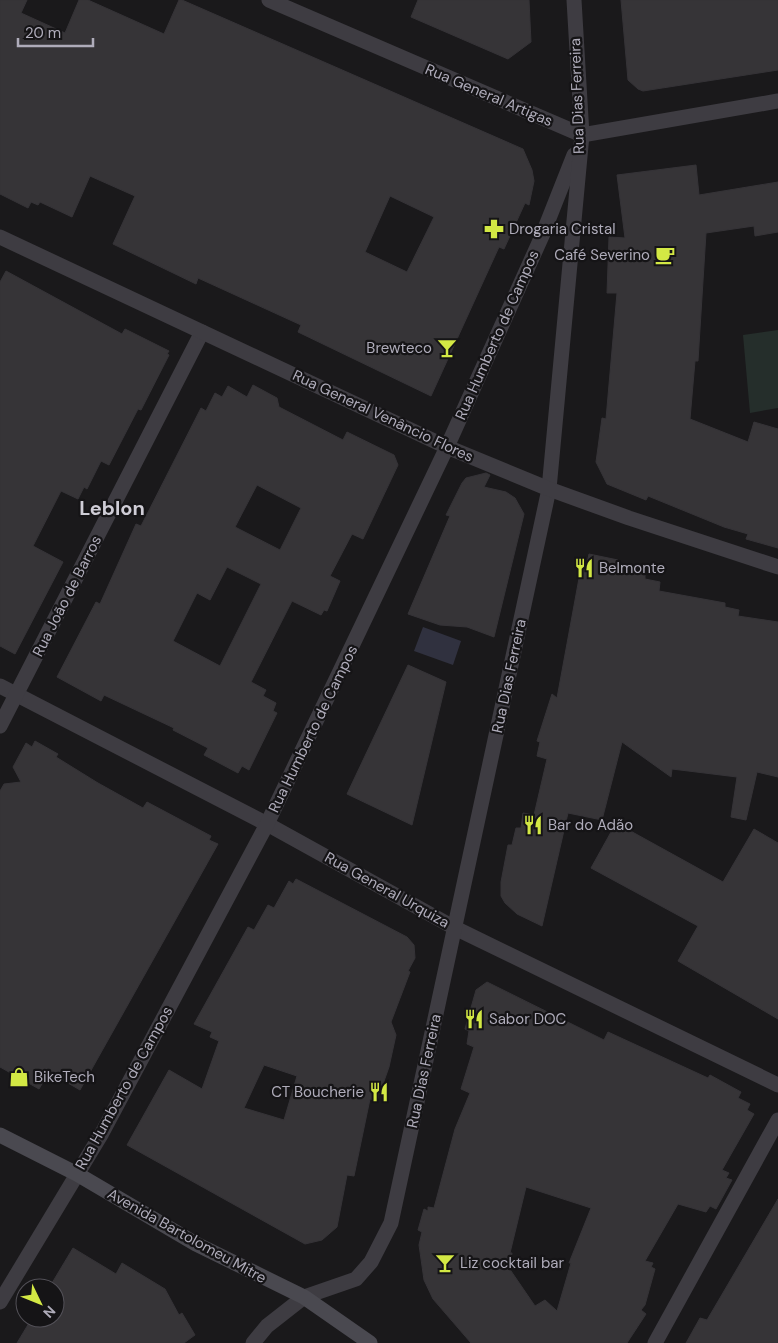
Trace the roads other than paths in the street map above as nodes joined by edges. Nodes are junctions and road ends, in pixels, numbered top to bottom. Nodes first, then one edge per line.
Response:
1 (269, 0) edge
2 (574, 0) edge
3 (778, 101) edge
4 (582, 135) junction
5 (0, 237) edge
6 (202, 332) junction
7 (447, 446) junction
8 (549, 489) junction
9 (778, 567) edge
10 (0, 686) edge
11 (16, 695) junction
12 (0, 726) edge
13 (268, 824) junction
14 (455, 928) junction
15 (778, 1085) edge
16 (778, 1120) edge
17 (0, 1135) edge
18 (77, 1174) junction
19 (304, 1297) junction
20 (0, 1302) edge
21 (254, 1343) edge
22 (370, 1343) edge
23 (655, 1343) edge

1 - 4 street, Rua General Artigas
2 - 4 street, Rua Dias Ferreira
3 - 4 street
4 - 7 street, Rua Humberto de Campos
4 - 8 street, Rua Dias Ferreira
5 - 6 street, Rua General Venâncio Flores
6 - 7 street, Rua General Venâncio Flores
6 - 11 street, Rua João de Barros
7 - 8 street, Rua General Venâncio Flores
7 - 13 street, Rua Humberto de Campos
8 - 9 street, Rua General Venâncio Flores
8 - 14 street, Rua Dias Ferreira
10 - 11 street, Rua General Urquiza
11 - 12 street, Rua João de Barros
11 - 13 street, Rua General Urquiza
13 - 14 street, Rua General Urquiza
13 - 18 street, Rua Humberto de Campos
14 - 15 street, Rua General Urquiza
14 - 19 street, Rua Dias Ferreira
16 - 23 street
17 - 18 main road, Avenida Bartolomeu Mitre
18 - 19 main road, Avenida Bartolomeu Mitre
18 - 20 street, Rua Humberto de Campos
19 - 21 street, Rua Dias Ferreira
19 - 22 main road, Avenida Bartolomeu Mitre

